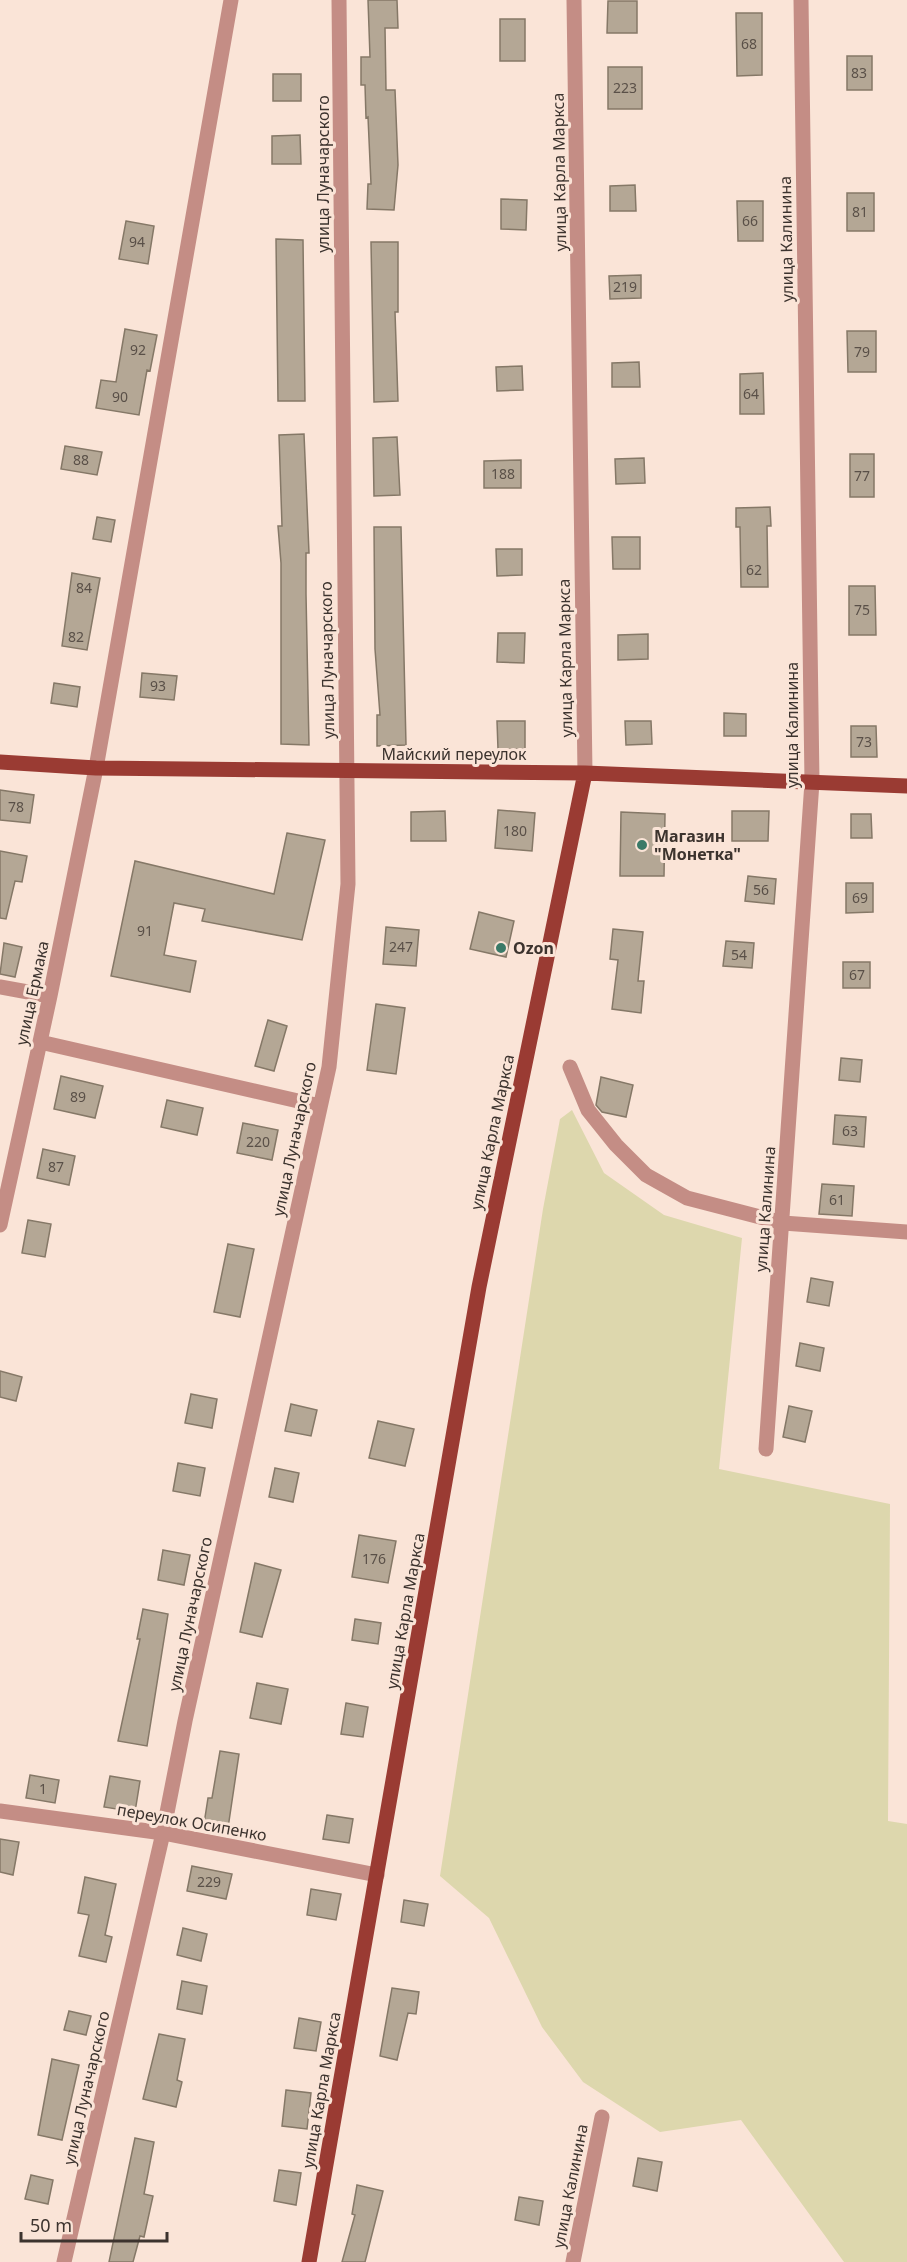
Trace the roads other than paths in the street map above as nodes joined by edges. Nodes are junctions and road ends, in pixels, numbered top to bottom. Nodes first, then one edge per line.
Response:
1 (231, 0) edge
2 (339, 0) edge
3 (574, 0) edge
4 (801, 0) edge
5 (0, 762) edge
6 (96, 768) junction
7 (346, 772) junction
8 (585, 773) junction
9 (812, 782) junction
10 (907, 786) edge
11 (0, 987) edge
12 (50, 996) junction
13 (40, 1042) junction
14 (570, 1067) dead end
15 (320, 1106) junction
16 (783, 1223) junction
17 (0, 1225) edge
18 (907, 1232) edge
19 (766, 1449) dead end
20 (0, 1811) edge
21 (163, 1833) junction
22 (377, 1875) junction
23 (602, 2117) dead end
24 (64, 2262) edge
25 (309, 2262) edge
26 (573, 2262) edge

1 - 6 street, улица Ермака
2 - 7 street, улица Луначарского
3 - 8 street, улица Карла Маркса
4 - 9 street, улица Калинина
5 - 6 main road, Майский переулок
6 - 7 main road, Майский переулок
6 - 12 street, улица Ермака
7 - 8 main road, Майский переулок
7 - 15 street, улица Луначарского
8 - 9 main road, Майский переулок
8 - 22 main road, улица Карла Маркса
9 - 10 main road, Майский переулок
9 - 16 street, улица Калинина
11 - 12 street
12 - 13 street, улица Ермака
13 - 15 street
13 - 17 street, улица Ермака
14 - 16 street
15 - 21 street, улица Луначарского
16 - 18 street
16 - 19 street, улица Калинина
20 - 21 street, переулок Осипенко
21 - 22 street, переулок Осипенко
21 - 24 street, улица Луначарского
22 - 25 main road, улица Карла Маркса
23 - 26 street, улица Калинина

